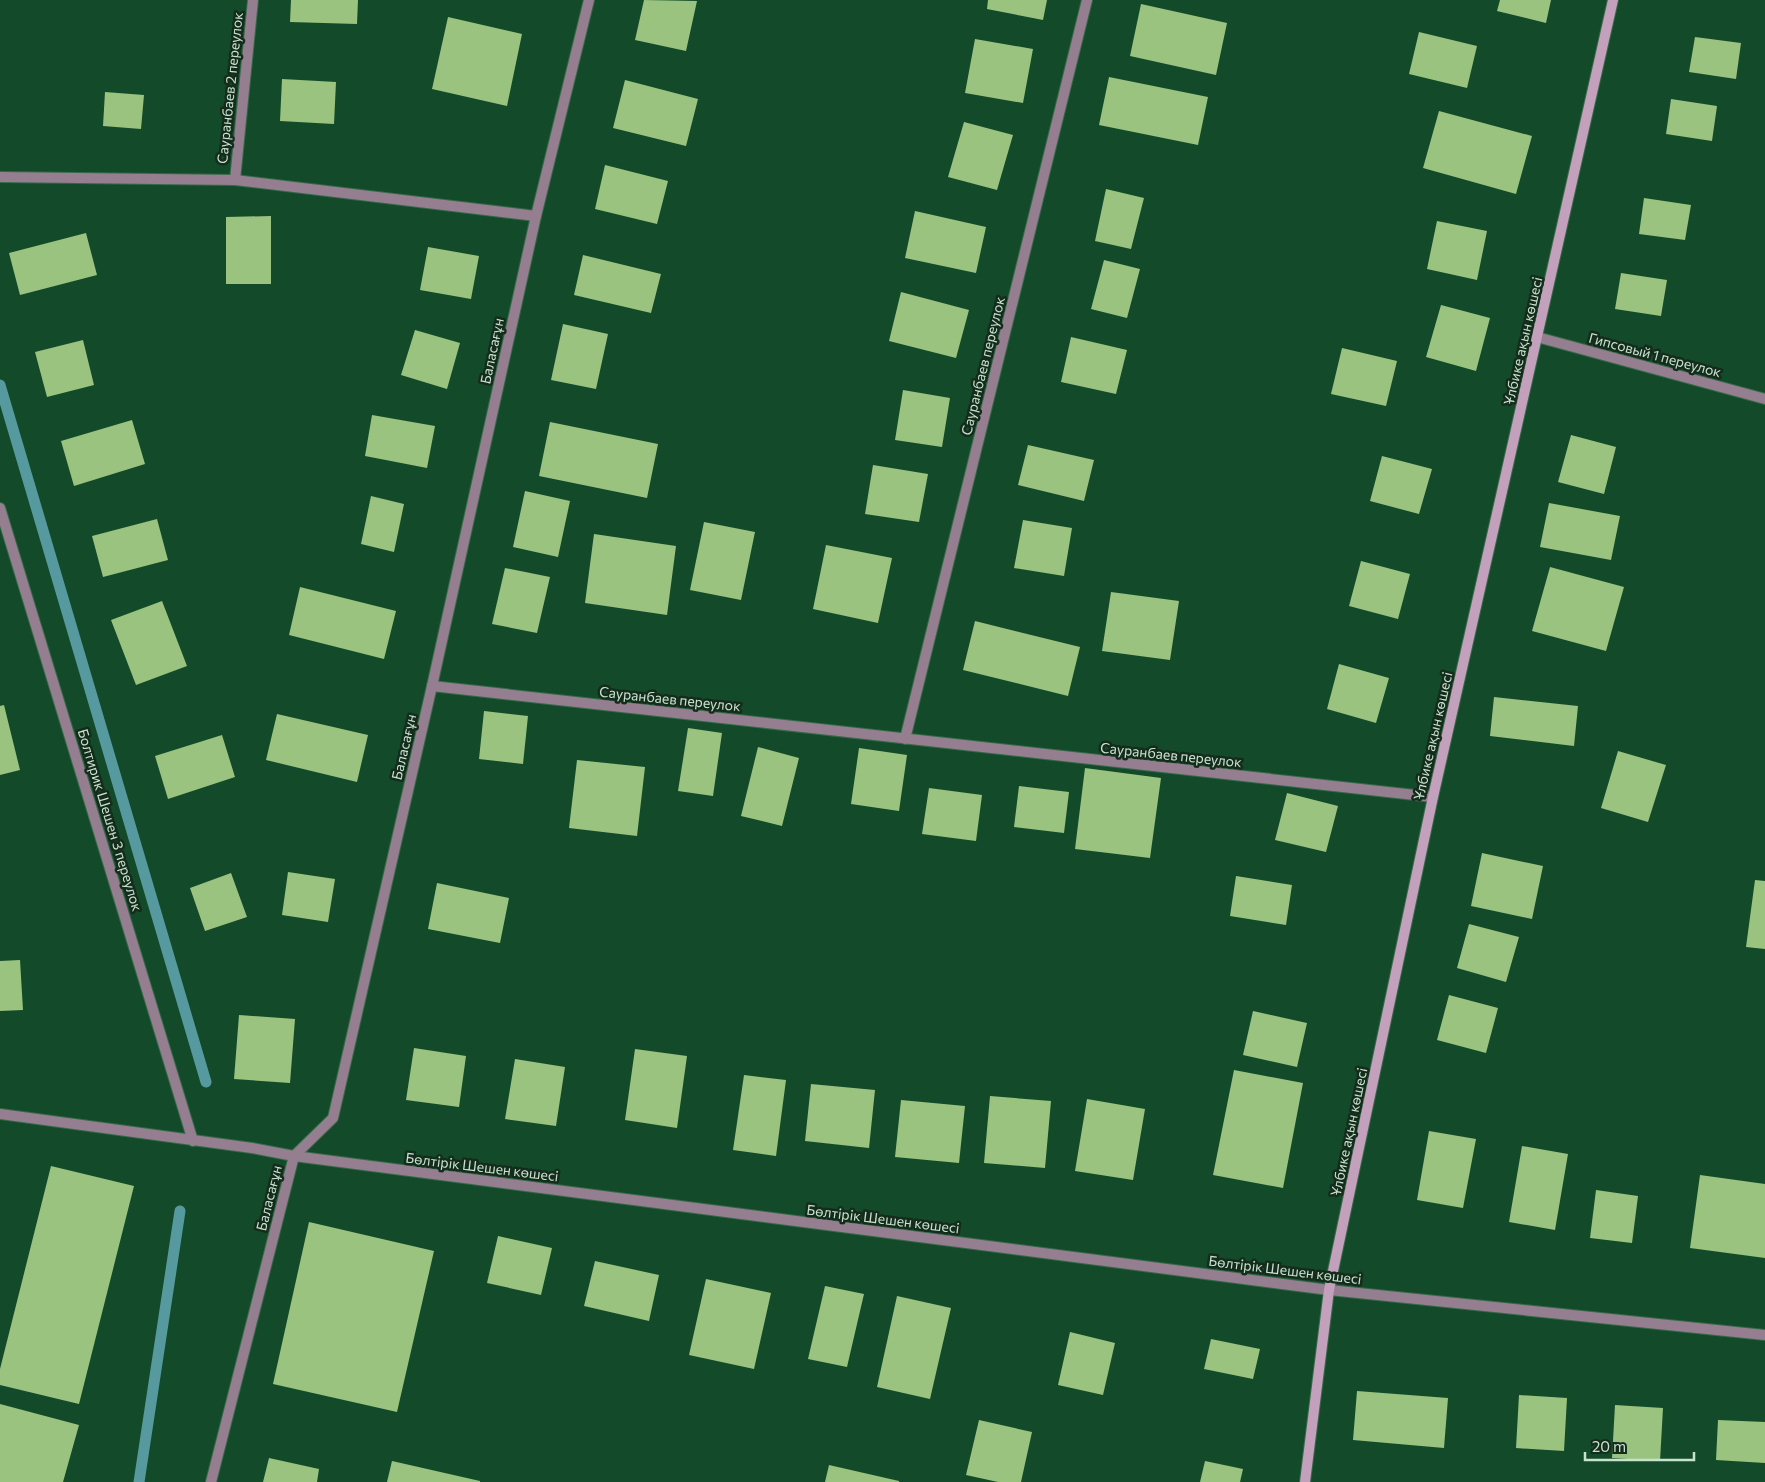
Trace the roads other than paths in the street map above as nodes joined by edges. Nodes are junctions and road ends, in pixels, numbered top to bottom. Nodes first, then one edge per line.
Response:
1 (253, 0) edge
2 (589, 0) edge
3 (1087, 0) edge
4 (1614, 0) edge
5 (0, 177) edge
6 (235, 180) junction
7 (536, 216) junction
8 (1537, 338) junction
9 (1765, 399) edge
10 (0, 508) edge
11 (432, 686) junction
12 (905, 739) junction
13 (1434, 798) junction
14 (0, 1114) edge
15 (193, 1140) junction
16 (294, 1156) junction
17 (1329, 1290) junction
18 (1765, 1335) edge
19 (211, 1482) edge
20 (1305, 1482) edge

1 - 6 street, Сауранбаев 2 переулок
2 - 7 street, Баласағұн
3 - 12 street, Сауранбаев переулок
4 - 8 main road, Ұлбике ақын көшесі
5 - 6 street
6 - 7 street
7 - 11 street, Баласағұн
8 - 9 street, Гипсовый 1 переулок
8 - 13 main road, Ұлбике ақын көшесі
10 - 15 street, Болтирик Шешен 3 переулок
11 - 12 street, Сауранбаев переулок
11 - 16 street, Баласағұн
12 - 13 street, Сауранбаев переулок
13 - 17 main road, Ұлбике ақын көшесі
14 - 15 street, Бөлтірік Шешен көшесі
15 - 16 street, Бөлтірік Шешен көшесі
16 - 17 street, Бөлтірік Шешен көшесі
16 - 19 street, Баласағұн
17 - 18 street, Бөлтірік Шешен көшесі
17 - 20 main road, Ұлбике ақын көшесі

